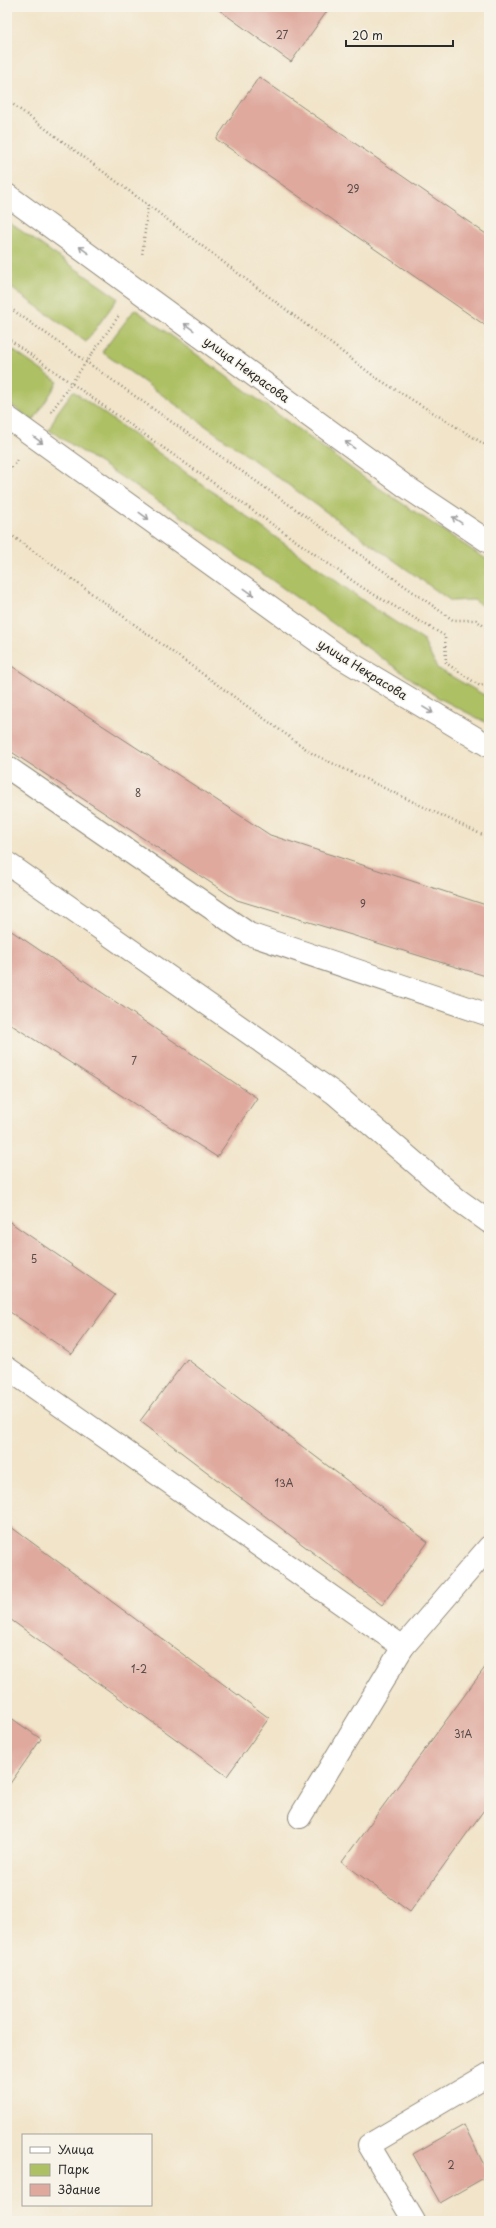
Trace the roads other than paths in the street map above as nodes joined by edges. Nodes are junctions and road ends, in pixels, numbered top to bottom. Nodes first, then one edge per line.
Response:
1 (7, 194) edge
2 (7, 417) edge
3 (489, 542) edge
4 (489, 746) edge
5 (7, 767) edge
6 (7, 863) edge
7 (489, 1015) edge
8 (489, 1222) edge
9 (7, 1368) edge
10 (489, 1547) edge
11 (403, 1647) junction
12 (300, 1817) dead end
13 (489, 2074) edge
14 (414, 2221) edge

3 -> 1 main road, улица Некрасова
2 -> 4 main road, улица Некрасова
5 - 7 main road
6 - 8 main road
9 - 11 main road
10 - 11 main road
11 - 12 main road
13 - 14 main road

